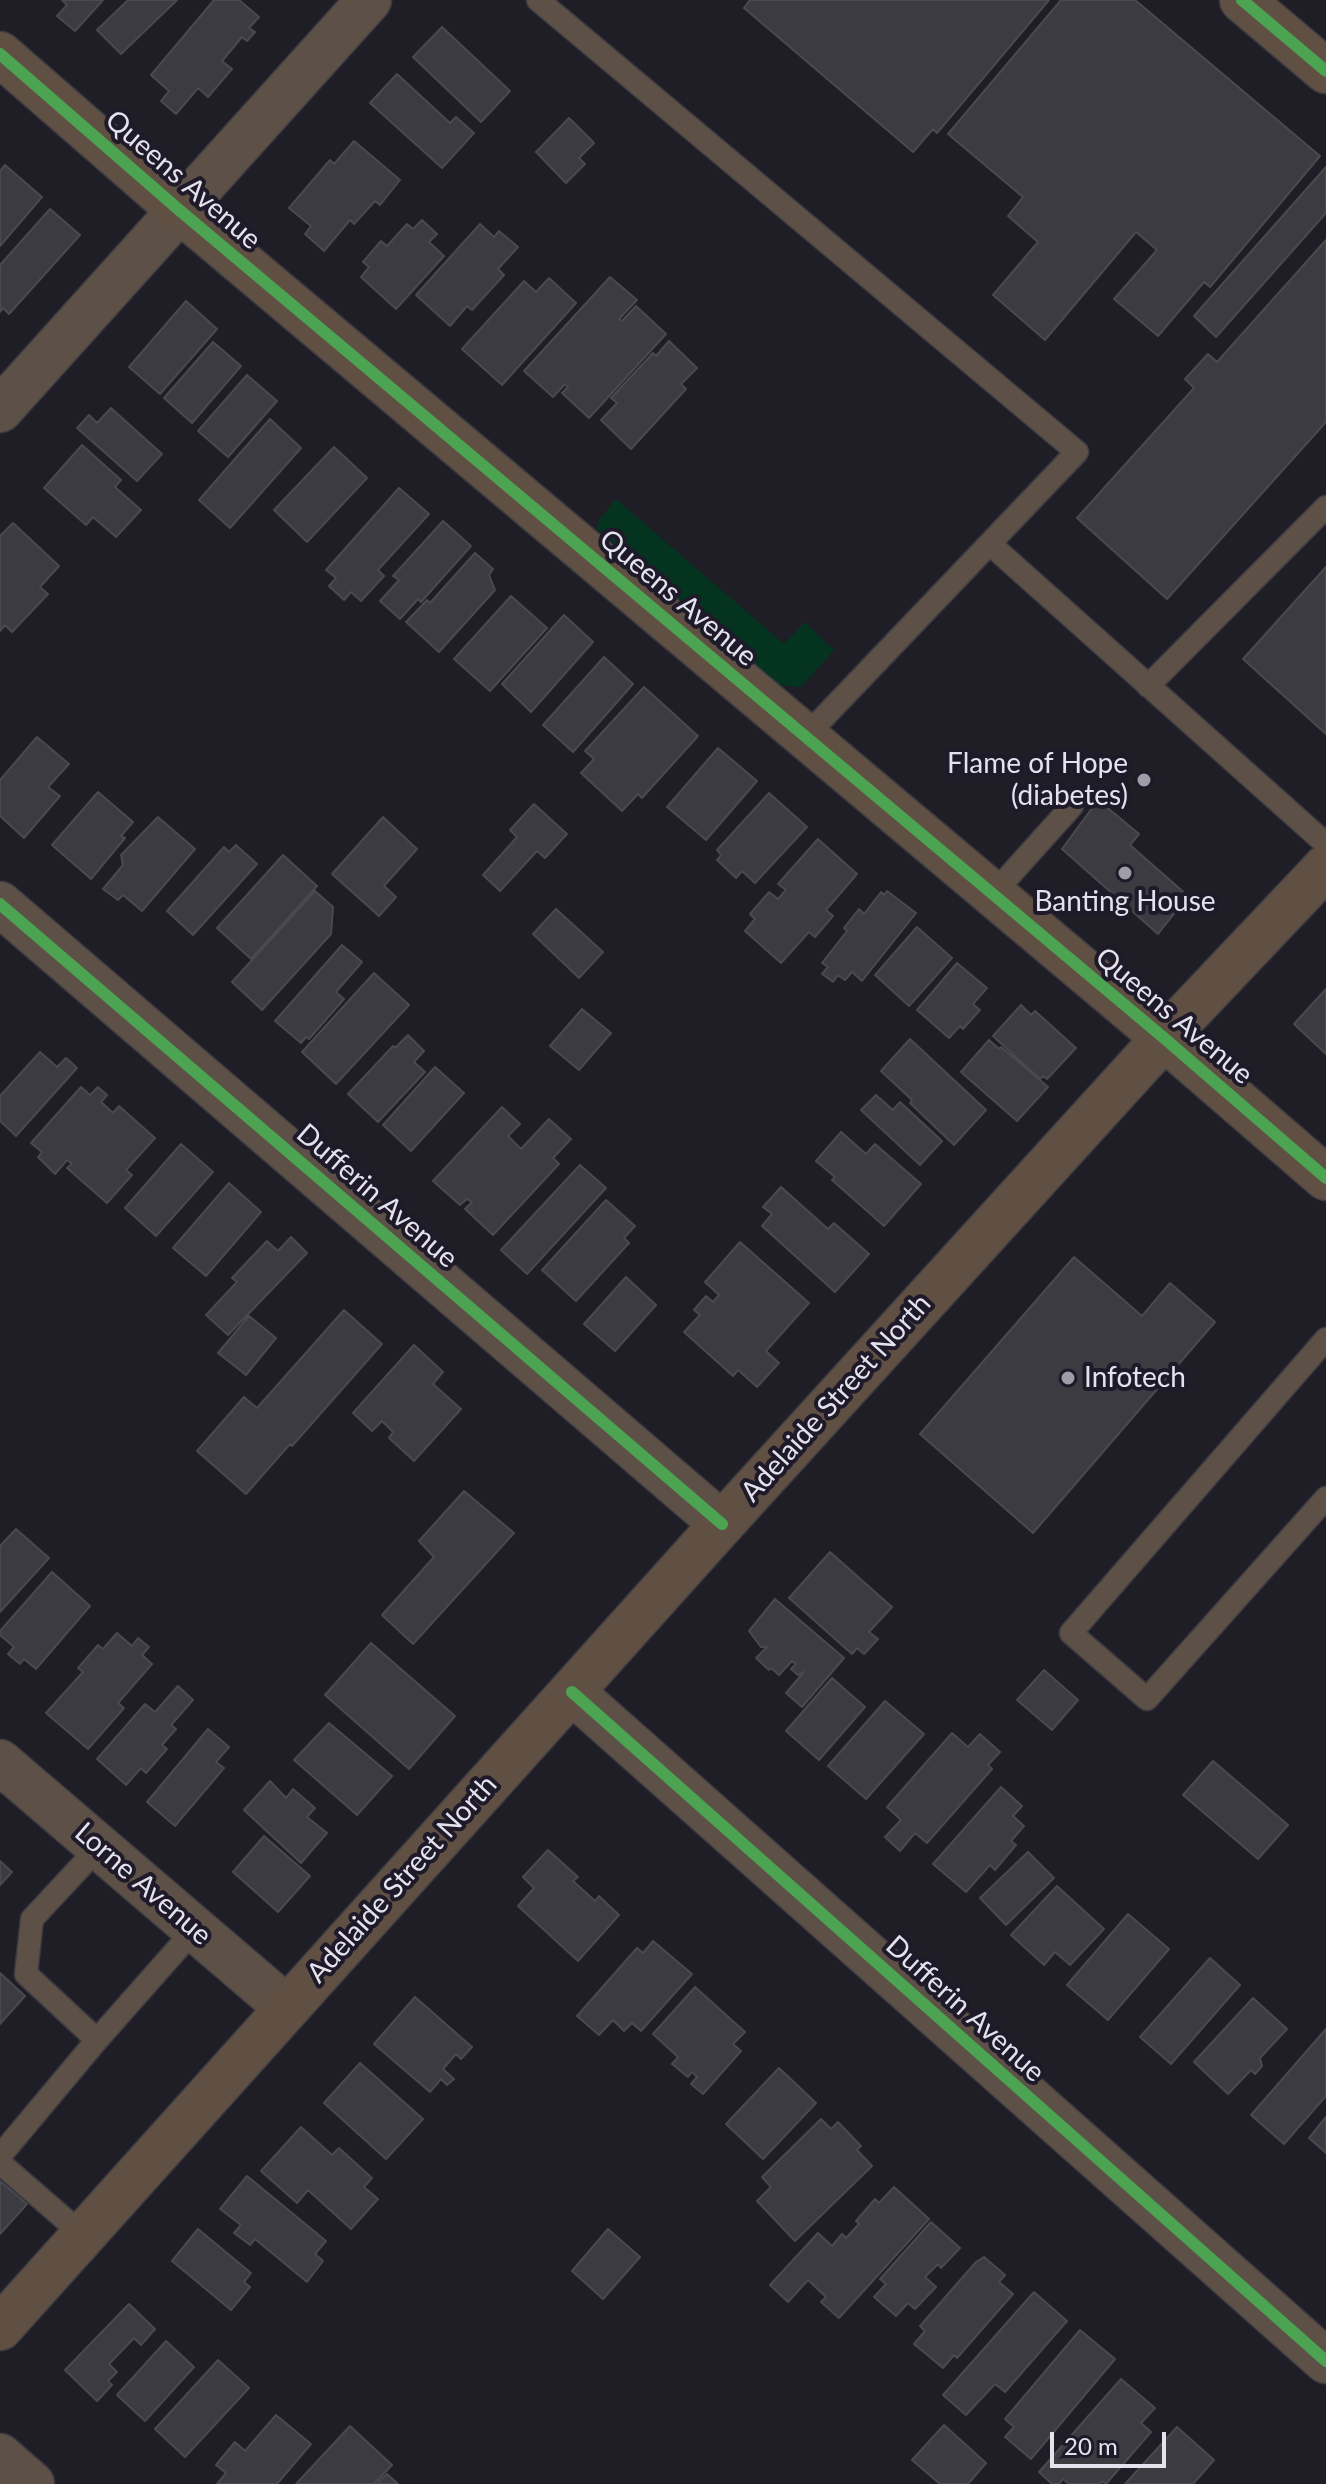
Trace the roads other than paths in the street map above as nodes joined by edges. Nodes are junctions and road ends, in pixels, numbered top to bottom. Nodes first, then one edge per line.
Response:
1 (369, 0) edge
2 (538, 0) edge
3 (1242, 0) edge
4 (0, 54) edge
5 (1326, 71) edge
6 (178, 209) junction
7 (0, 410) edge
8 (1326, 507) edge
9 (990, 544) junction
10 (1148, 686) junction
11 (806, 736) junction
12 (1072, 806) dead end
13 (1326, 844) edge
14 (1326, 867) edge
15 (993, 894) junction
16 (0, 904) edge
17 (1164, 1038) junction
18 (1326, 1178) edge
19 (1326, 1339) edge
20 (1326, 1498) edge
21 (722, 1524) junction
22 (572, 1692) junction
23 (0, 1762) edge
24 (99, 1847) junction
25 (195, 1929) junction
26 (286, 2007) junction
27 (97, 2040) junction
28 (0, 2156) edge
29 (0, 2163) edge
30 (83, 2235) junction
31 (0, 2328) edge
32 (1326, 2361) edge
33 (0, 2456) edge
34 (32, 2484) edge

1 - 6 street
2 - 9 lane
3 - 5 main road
4 - 6 main road, Queens Avenue
6 - 7 street
6 - 11 main road, Queens Avenue
8 - 10 lane
9 - 10 lane
9 - 11 lane
10 - 13 lane
11 - 15 main road, Queens Avenue
12 - 15 lane
14 - 17 main road, Adelaide Street North
15 - 17 main road, Queens Avenue
16 - 21 street, Dufferin Avenue
17 - 18 main road, Queens Avenue
17 - 21 main road, Adelaide Street North
19 - 20 lane
21 - 22 main road, Adelaide Street North
22 - 26 main road, Adelaide Street North
22 - 32 street, Dufferin Avenue
23 - 24 street, Lorne Avenue
24 - 25 street, Lorne Avenue
24 - 27 lane
25 - 26 street, Lorne Avenue
25 - 27 lane
26 - 30 main road, Adelaide Street North
27 - 28 lane
29 - 30 lane
30 - 31 main road, Adelaide Street North
33 - 34 street

